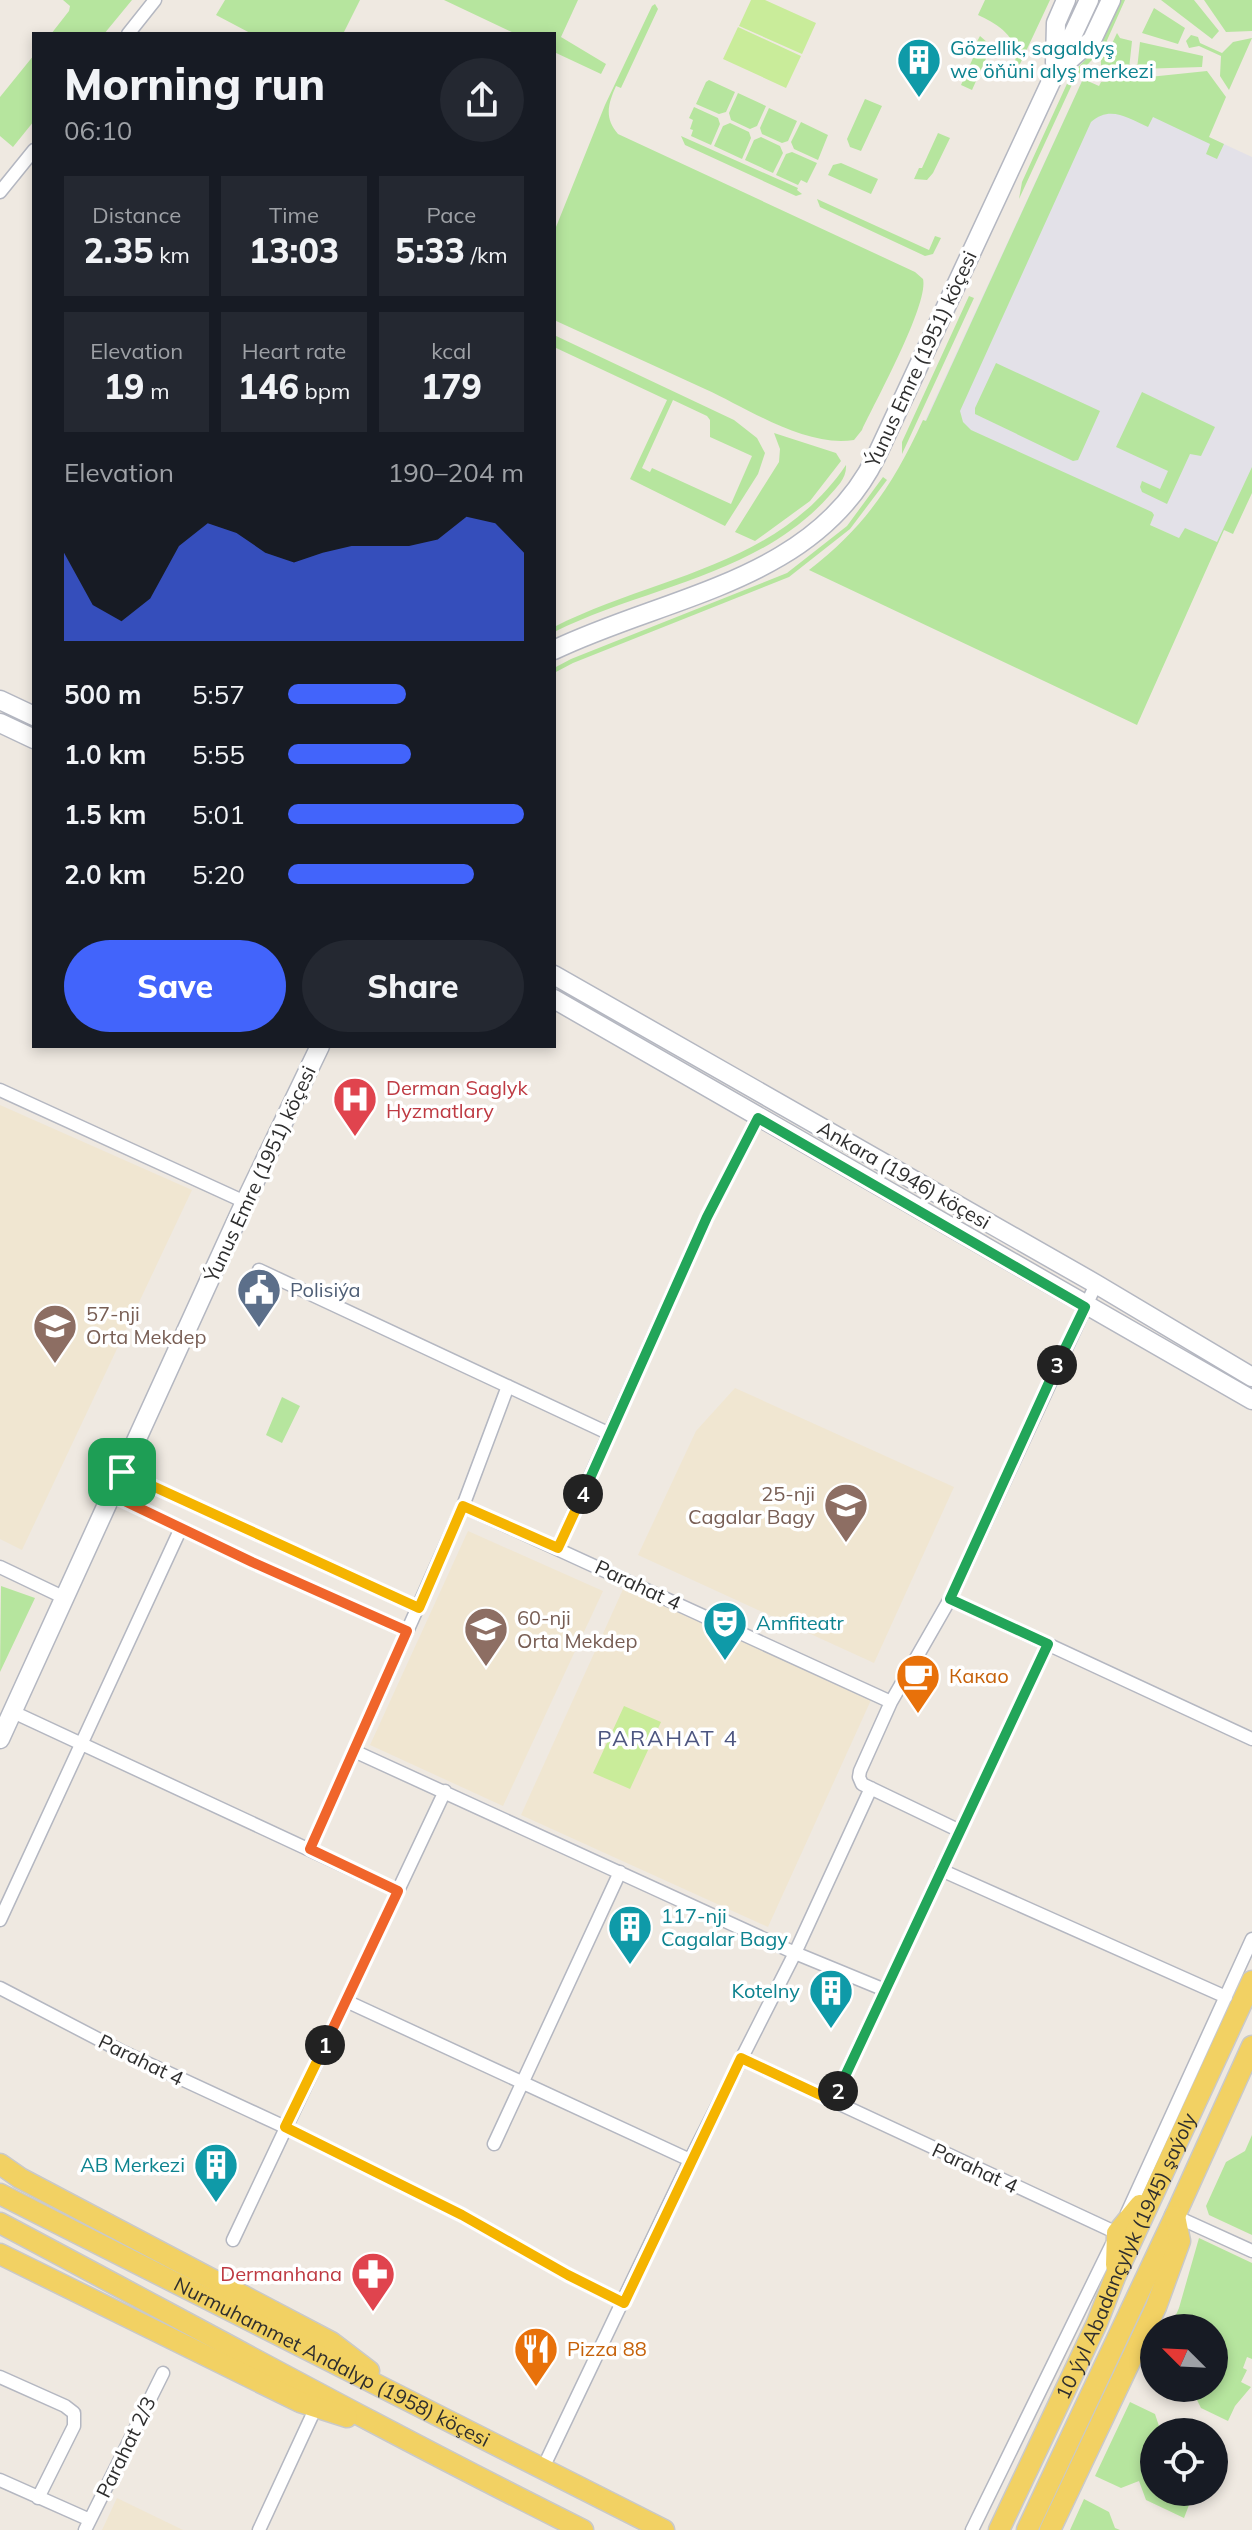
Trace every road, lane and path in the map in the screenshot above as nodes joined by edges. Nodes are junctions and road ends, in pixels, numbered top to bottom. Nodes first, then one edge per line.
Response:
1 (155, 0) edge
2 (1066, 0) edge
3 (1089, 0) edge
4 (1111, 0) edge
5 (130, 32) edge
6 (1055, 72) junction
7 (32, 152) edge
8 (0, 192) edge
9 (556, 649) edge
10 (0, 700) edge
11 (32, 715) edge
12 (0, 723) edge
13 (32, 738) edge
14 (556, 976) edge
15 (556, 1000) edge
16 (319, 1048) edge
17 (0, 1090) edge
18 (758, 1118) junction
19 (245, 1202) junction
20 (259, 1270) dead end
21 (1096, 1284) junction
22 (1085, 1307) junction
23 (1252, 1377) edge
24 (508, 1386) junction
25 (1252, 1400) edge
26 (610, 1434) junction
27 (122, 1472) junction
28 (112, 1495) junction
29 (463, 1506) junction
30 (181, 1528) junction
31 (558, 1548) junction
32 (0, 1567) edge
33 (65, 1598) junction
34 (950, 1599) junction
35 (419, 1608) junction
36 (407, 1631) junction
37 (1048, 1644) junction
38 (891, 1702) junction
39 (13, 1712) junction
40 (0, 1739) edge
41 (1252, 1739) edge
42 (81, 1743) junction
43 (354, 1751) junction
44 (871, 1788) junction
45 (445, 1791) junction
46 (960, 1831) junction
47 (310, 1849) junction
48 (941, 1870) junction
49 (620, 1872) junction
50 (398, 1891) junction
51 (0, 1920) edge
52 (1252, 1939) edge
53 (795, 1953) junction
54 (1252, 1981) edge
55 (0, 1988) edge
56 (885, 1990) junction
57 (1226, 1997) junction
58 (346, 2001) junction
59 (1252, 2046) edge
60 (741, 2058) junction
61 (523, 2081) junction
62 (833, 2101) junction
63 (285, 2127) junction
64 (494, 2144) dead end
65 (690, 2160) junction
66 (0, 2164) edge
67 (1160, 2180) junction
68 (0, 2194) edge
69 (1175, 2216) junction
70 (0, 2223) edge
71 (1117, 2233) junction
72 (233, 2240) dead end
73 (1252, 2251) edge
74 (0, 2254) edge
75 (1115, 2277) junction
76 (624, 2303) junction
77 (163, 2373) dead end
78 (0, 2377) edge
79 (407, 2400) junction
80 (316, 2407) junction
81 (388, 2430) junction
82 (543, 2468) junction
83 (0, 2480) edge
84 (38, 2498) junction
85 (976, 2524) edge
86 (88, 2525) edge
87 (259, 2530) edge
88 (583, 2530) edge
89 (664, 2530) edge
90 (999, 2530) edge
91 (1027, 2530) edge
92 (1050, 2530) edge

1 - 5 street
2 - 6 street
3 - 6 street, Ýunus Emre (1951) köçesi
4 - 6 street
6 - 9 street, Ýunus Emre (1951) köçesi
7 - 8 street
10 - 11 street
12 - 13 street
14 - 21 street, Ankara (1946) köçesi
15 - 18 street, Ankara (1946) köçesi
16 - 19 street, Ýunus Emre (1951) köçesi
17 - 19 street
18 - 22 street, Ankara (1946) köçesi
18 - 26 street
19 - 27 street, Ýunus Emre (1951) köçesi
20 - 24 street
21 - 22 street
21 - 23 street, Ankara (1946) köçesi
22 - 25 street, Ankara (1946) köçesi
22 - 34 street
24 - 26 street
24 - 29 street
26 - 31 street
27 - 28 street, Ýunus Emre (1951) köçesi
27 - 35 street
28 - 30 street
28 - 33 street, Ýunus Emre (1951) köçesi
29 - 31 street, Parahat 4
29 - 35 street
30 - 36 street
30 - 42 street
31 - 38 street, Parahat 4
32 - 33 street
33 - 39 street, Ýunus Emre (1951) köçesi
34 - 37 street
34 - 38 street
35 - 36 street
36 - 43 street
37 - 41 street
37 - 46 street
38 - 44 street
39 - 40 street, Ýunus Emre (1951) köçesi
39 - 42 street
42 - 47 street
42 - 51 street
43 - 45 street
43 - 47 street
44 - 46 street
44 - 53 street
45 - 49 street
45 - 50 street
46 - 48 street
47 - 50 street
48 - 56 street
48 - 57 street
49 - 53 street
49 - 61 street
50 - 58 street
52 - 57 street
53 - 56 street
53 - 60 street
54 - 67 main road, 10 ýyl Abadançylyk (1945) şaýoly
55 - 63 street, Parahat 4
56 - 62 street
57 - 71 street
58 - 61 street
58 - 63 street
59 - 69 main road, 10 ýyl Abadançylyk (1945) şaýoly
60 - 62 street, Parahat 4
60 - 65 street
61 - 64 street
61 - 65 street
62 - 71 street, Parahat 4
63 - 72 street
63 - 76 street, Parahat 4
65 - 76 street
66 - 79 main road
67 - 71 main road
67 - 75 main road, 10 ýyl Abadançylyk (1945) şaýoly
68 - 79 main road, Nurmuhammet Andalyp (1958) köçesi
69 - 73 street
69 - 91 main road, 10 ýyl Abadançylyk (1945) şaýoly
69 - 92 main road
70 - 81 main road, Nurmuhammet Andalyp (1958) köçesi
71 - 75 main road
71 - 85 street
74 - 80 main road
75 - 90 main road, 10 ýyl Abadançylyk (1945) şaýoly
76 - 82 street
77 - 86 street, Parahat 2/3
78 - 84 street
79 - 82 main road, Nurmuhammet Andalyp (1958) köçesi
80 - 81 main road
80 - 87 street
81 - 88 main road, Nurmuhammet Andalyp (1958) köçesi
82 - 89 main road, Nurmuhammet Andalyp (1958) köçesi
83 - 84 street, Parahat 2/3
84 - 86 street, Parahat 2/3

